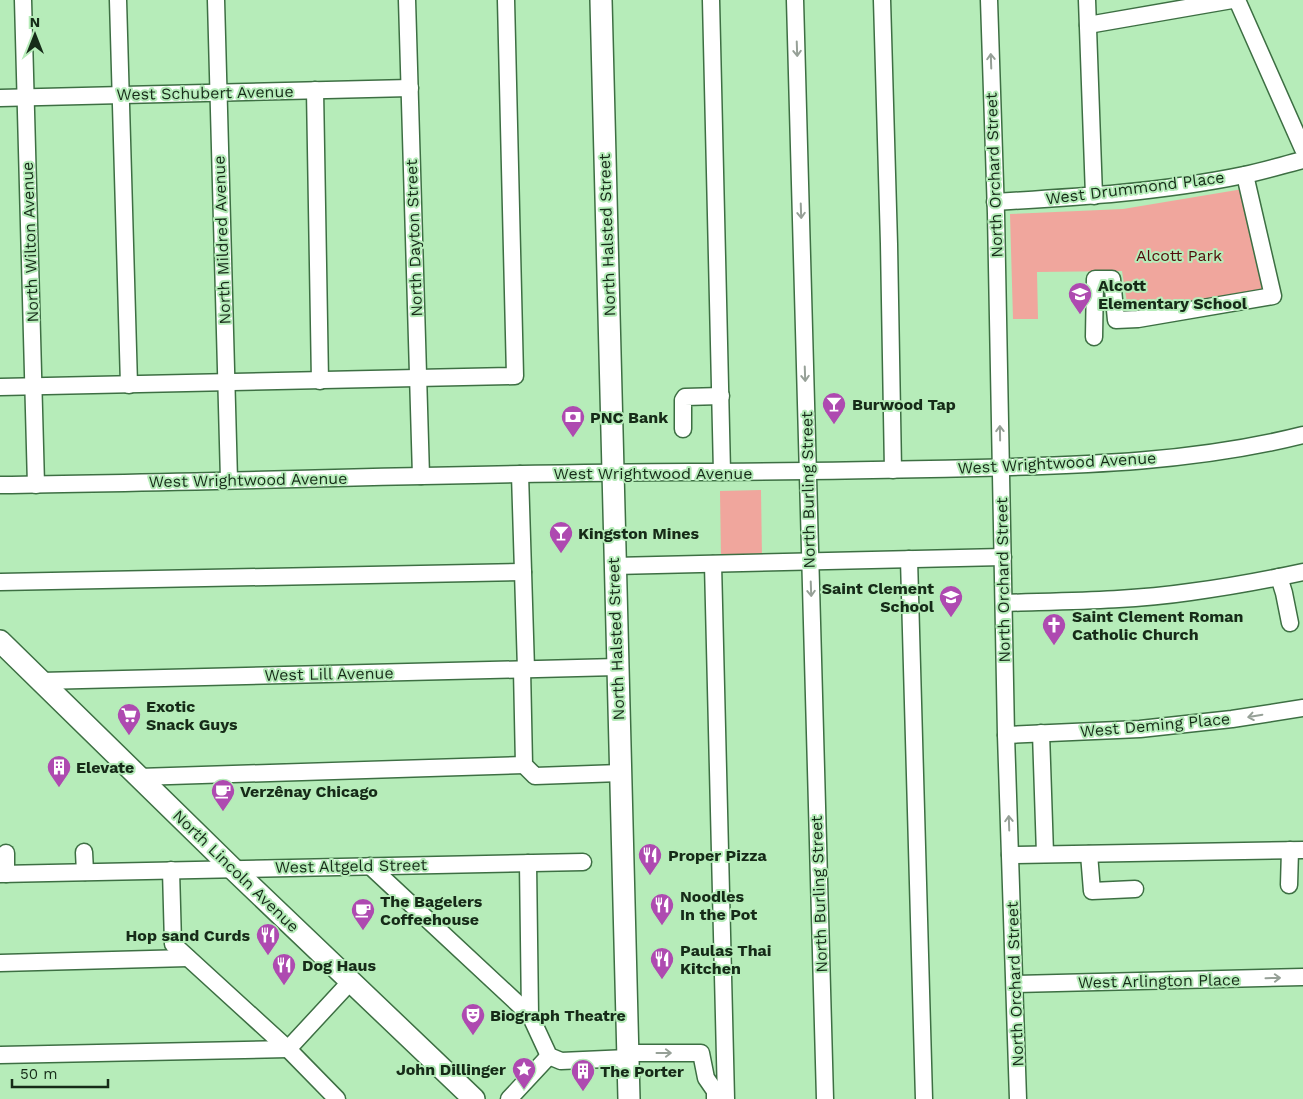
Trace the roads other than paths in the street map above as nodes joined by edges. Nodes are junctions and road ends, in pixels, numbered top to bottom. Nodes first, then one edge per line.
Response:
1 (23, 0) edge
2 (118, 0) edge
3 (216, 0) edge
4 (407, 0) edge
5 (506, 0) edge
6 (600, 0) edge
7 (711, 0) edge
8 (795, 0) edge
9 (882, 0) edge
10 (989, 0) edge
11 (1087, 0) edge
12 (1232, 0) edge
13 (1237, 0) edge
14 (1088, 24) junction
15 (410, 88) junction
16 (315, 90) junction
17 (218, 93) junction
18 (121, 95) junction
19 (0, 98) edge
20 (26, 98) junction
21 (1303, 149) edge
22 (1303, 160) edge
23 (1245, 175) junction
24 (1094, 196) junction
25 (995, 202) junction
26 (1094, 337) dead end
27 (418, 378) junction
28 (320, 380) junction
29 (226, 383) junction
30 (129, 385) junction
31 (33, 387) junction
32 (0, 388) edge
33 (720, 396) junction
34 (683, 429) dead end
35 (1303, 435) edge
36 (1001, 467) junction
37 (893, 470) junction
38 (808, 471) junction
39 (613, 472) junction
40 (722, 472) junction
41 (520, 474) junction
42 (421, 476) junction
43 (229, 480) junction
44 (0, 485) edge
45 (36, 485) junction
46 (1003, 557) junction
47 (909, 559) junction
48 (810, 562) junction
49 (713, 564) junction
50 (614, 566) junction
51 (523, 572) junction
52 (1303, 572) edge
53 (1280, 577) junction
54 (0, 582) edge
55 (1004, 603) junction
56 (1290, 622) dead end
57 (0, 641) edge
58 (617, 667) junction
59 (524, 669) junction
60 (41, 681) junction
61 (1303, 708) edge
62 (1041, 733) junction
63 (1006, 735) junction
64 (524, 765) junction
65 (620, 774) junction
66 (139, 777) junction
67 (1296, 850) edge
68 (84, 852) dead end
69 (6, 853) dead end
70 (1045, 854) junction
71 (1089, 854) junction
72 (1010, 855) junction
73 (583, 862) dead end
74 (528, 863) junction
75 (370, 866) junction
76 (234, 869) junction
77 (171, 870) junction
78 (85, 872) junction
79 (3, 874) edge
80 (1289, 885) dead end
81 (1135, 889) dead end
82 (188, 958) junction
83 (0, 963) edge
84 (1303, 978) edge
85 (351, 981) junction
86 (1015, 984) junction
87 (530, 1015) junction
88 (288, 1049) junction
89 (0, 1055) edge
90 (549, 1056) junction
91 (628, 1056) junction
92 (337, 1099) edge
93 (474, 1099) edge
94 (509, 1099) edge
95 (629, 1099) edge
96 (715, 1099) edge
97 (726, 1099) edge
98 (825, 1099) edge
99 (924, 1099) edge
100 (1018, 1099) edge

1 - 20 street, North Wilton Avenue
2 - 18 street
3 - 17 street, North Mildred Avenue
4 - 15 street, North Dayton Street
5 - 27 street
6 - 39 main road, North Halsted Street
7 - 33 street
8 -> 38 street, North Burling Street
9 - 37 street
25 -> 10 street, North Orchard Street
11 - 14 street
12 - 14 street
13 - 21 street
14 - 24 street
15 - 16 street, West Schubert Avenue
15 - 27 street, North Dayton Street
16 - 17 street, West Schubert Avenue
16 - 28 street
17 - 18 street, West Schubert Avenue
17 - 29 street, North Mildred Avenue
18 - 20 street, West Schubert Avenue
18 - 30 street
19 - 20 street, West Schubert Avenue
20 - 31 street, North Wilton Avenue
22 - 23 street, West Drummond Place
23 - 24 street, West Drummond Place
23 - 26 street
24 - 25 street, West Drummond Place
36 -> 25 street, North Orchard Street
27 - 28 street
27 - 42 street, North Dayton Street
28 - 29 street
29 - 30 street
29 - 43 street, North Mildred Avenue
30 - 31 street
31 - 32 street
31 - 45 street, North Wilton Avenue
33 - 34 street
33 - 40 street
35 - 36 street, West Wrightwood Avenue
36 - 37 street, West Wrightwood Avenue
36 - 46 street, North Orchard Street
37 - 38 street, West Wrightwood Avenue
38 - 40 street, West Wrightwood Avenue
38 - 48 street, North Burling Street
39 - 40 street, West Wrightwood Avenue
39 - 41 street, West Wrightwood Avenue
39 - 50 main road, North Halsted Street
41 - 42 street, West Wrightwood Avenue
41 - 51 street
42 - 43 street, West Wrightwood Avenue
43 - 45 street, West Wrightwood Avenue
44 - 45 street, West Wrightwood Avenue
46 - 47 street
46 - 55 street, North Orchard Street
47 - 48 street
47 - 99 street
48 - 49 street
48 -> 98 street, North Burling Street
49 - 50 street
49 - 97 street
50 - 58 main road, North Halsted Street
51 - 54 street
51 - 59 street
52 - 53 street
53 - 55 street
53 - 56 street
55 - 63 street, North Orchard Street
57 - 60 main road, North Lincoln Avenue
58 - 59 street, West Lill Avenue
58 - 65 main road, North Halsted Street
59 - 60 street, West Lill Avenue
59 - 64 street
60 - 66 main road, North Lincoln Avenue
61 -> 62 street, West Deming Place
62 - 63 street, West Deming Place
62 - 70 street
72 -> 63 street, North Orchard Street
64 - 65 street
64 - 66 street
65 - 91 main road, North Halsted Street
66 - 76 main road, North Lincoln Avenue
67 - 71 street
67 - 80 street
68 - 78 street
69 - 79 street
70 - 71 street
70 - 72 street
71 - 81 street
72 - 86 street, North Orchard Street
73 - 74 street, West Altgeld Street
74 - 75 street, West Altgeld Street
74 - 87 street
75 - 76 street, West Altgeld Street
75 - 87 street
76 - 77 street, West Altgeld Street
76 - 85 main road, North Lincoln Avenue
77 - 78 street, West Altgeld Street
77 - 82 street
78 - 79 street, West Altgeld Street
82 - 83 street
82 - 88 street
86 -> 84 street, West Arlington Place
85 - 88 street
85 - 93 main road, North Lincoln Avenue
86 - 100 street, North Orchard Street
87 - 90 street
88 - 89 street
88 - 92 street
90 - 91 street
90 - 94 street
91 - 95 main road, North Halsted Street
91 -> 96 street

